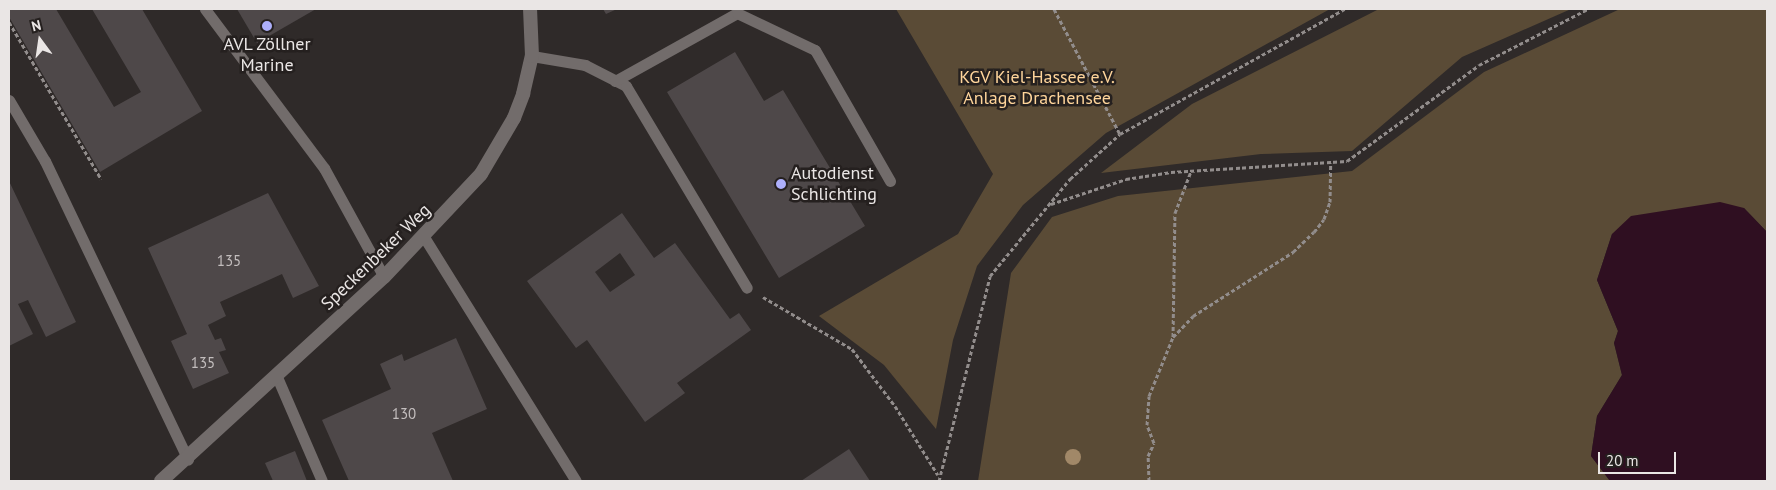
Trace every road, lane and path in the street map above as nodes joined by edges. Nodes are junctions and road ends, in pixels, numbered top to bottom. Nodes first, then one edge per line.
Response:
1 (205, 9) edge
2 (530, 9) edge
3 (1054, 9) edge
4 (1345, 9) edge
5 (1588, 9) edge
6 (9, 22) edge
7 (532, 56) junction
8 (615, 81) junction
9 (9, 100) edge
10 (1120, 134) junction
11 (1331, 163) junction
12 (1191, 171) junction
13 (101, 179) dead end
14 (890, 181) dead end
15 (1051, 204) junction
16 (424, 237) junction
17 (384, 277) junction
18 (747, 288) joint
19 (1173, 337) junction
20 (277, 377) junction
21 (188, 459) junction
22 (938, 475) junction
23 (161, 481) edge
24 (322, 481) edge
25 (576, 481) edge
26 (939, 481) edge
27 (1148, 481) edge

1 - 17 lane
2 - 7 street, Speckenbeker Weg
3 - 10 path
4 - 10 path
5 - 11 path
6 - 13 path
7 - 8 lane
7 - 16 street, Speckenbeker Weg
8 - 14 lane
8 - 18 lane
9 - 21 lane
10 - 15 path
11 - 12 path
11 - 19 path
12 - 15 path
12 - 19 path
15 - 22 path
16 - 17 street, Speckenbeker Weg
16 - 25 lane
17 - 20 street, Speckenbeker Weg
18 - 22 path
19 - 27 path
20 - 21 street, Speckenbeker Weg
20 - 24 lane
21 - 23 street, Speckenbeker Weg
22 - 26 path

